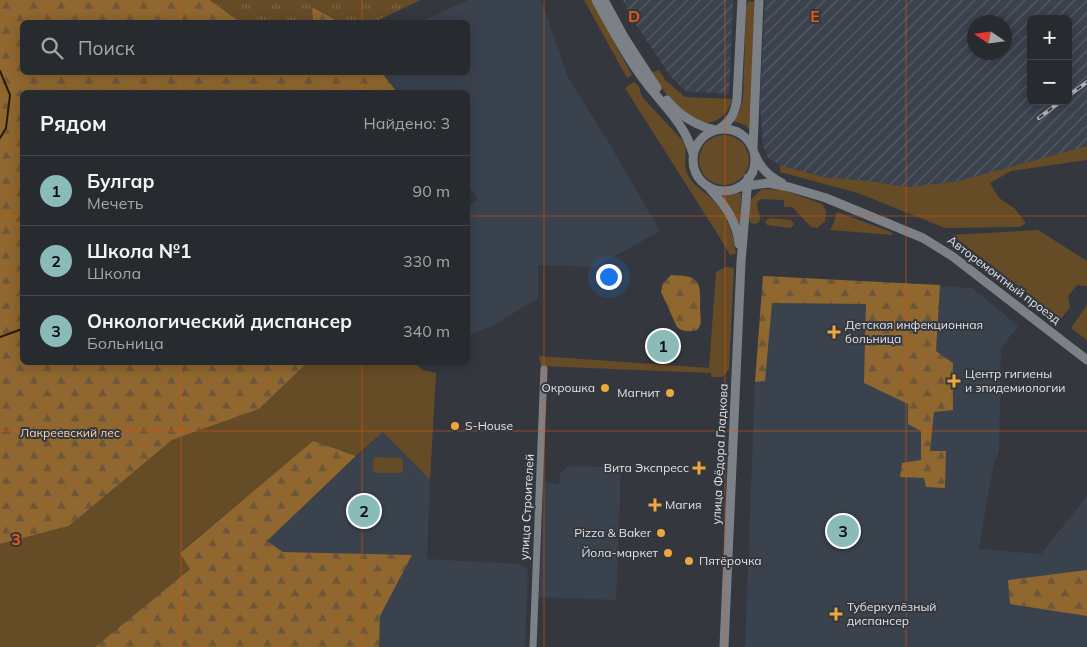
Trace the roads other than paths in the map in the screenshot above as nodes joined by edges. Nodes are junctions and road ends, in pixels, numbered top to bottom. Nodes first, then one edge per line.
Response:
1 (596, 0) edge
2 (604, 0) edge
3 (742, 0) edge
4 (758, 0) edge
5 (718, 130) junction
6 (754, 152) junction
7 (693, 155) junction
8 (745, 184) junction
9 (708, 187) junction
10 (789, 187) junction
11 (741, 262) junction
12 (1087, 360) edge
13 (544, 369) dead end
14 (533, 647) edge
15 (724, 647) edge

1 - 7 street
2 - 5 street
3 - 5 street
4 - 6 street
5 - 6 street
5 - 7 street
6 - 8 street
6 - 10 street, Авторемонтный проезд
7 - 9 street
8 - 9 street
8 - 10 street, Авторемонтный проезд
8 - 11 street, улица Фёдора Гладкова
9 - 11 street, улица Фёдора Гладкова
10 - 12 street, Авторемонтный проезд
11 - 15 street, улица Фёдора Гладкова
13 - 14 street, улица Строителей

